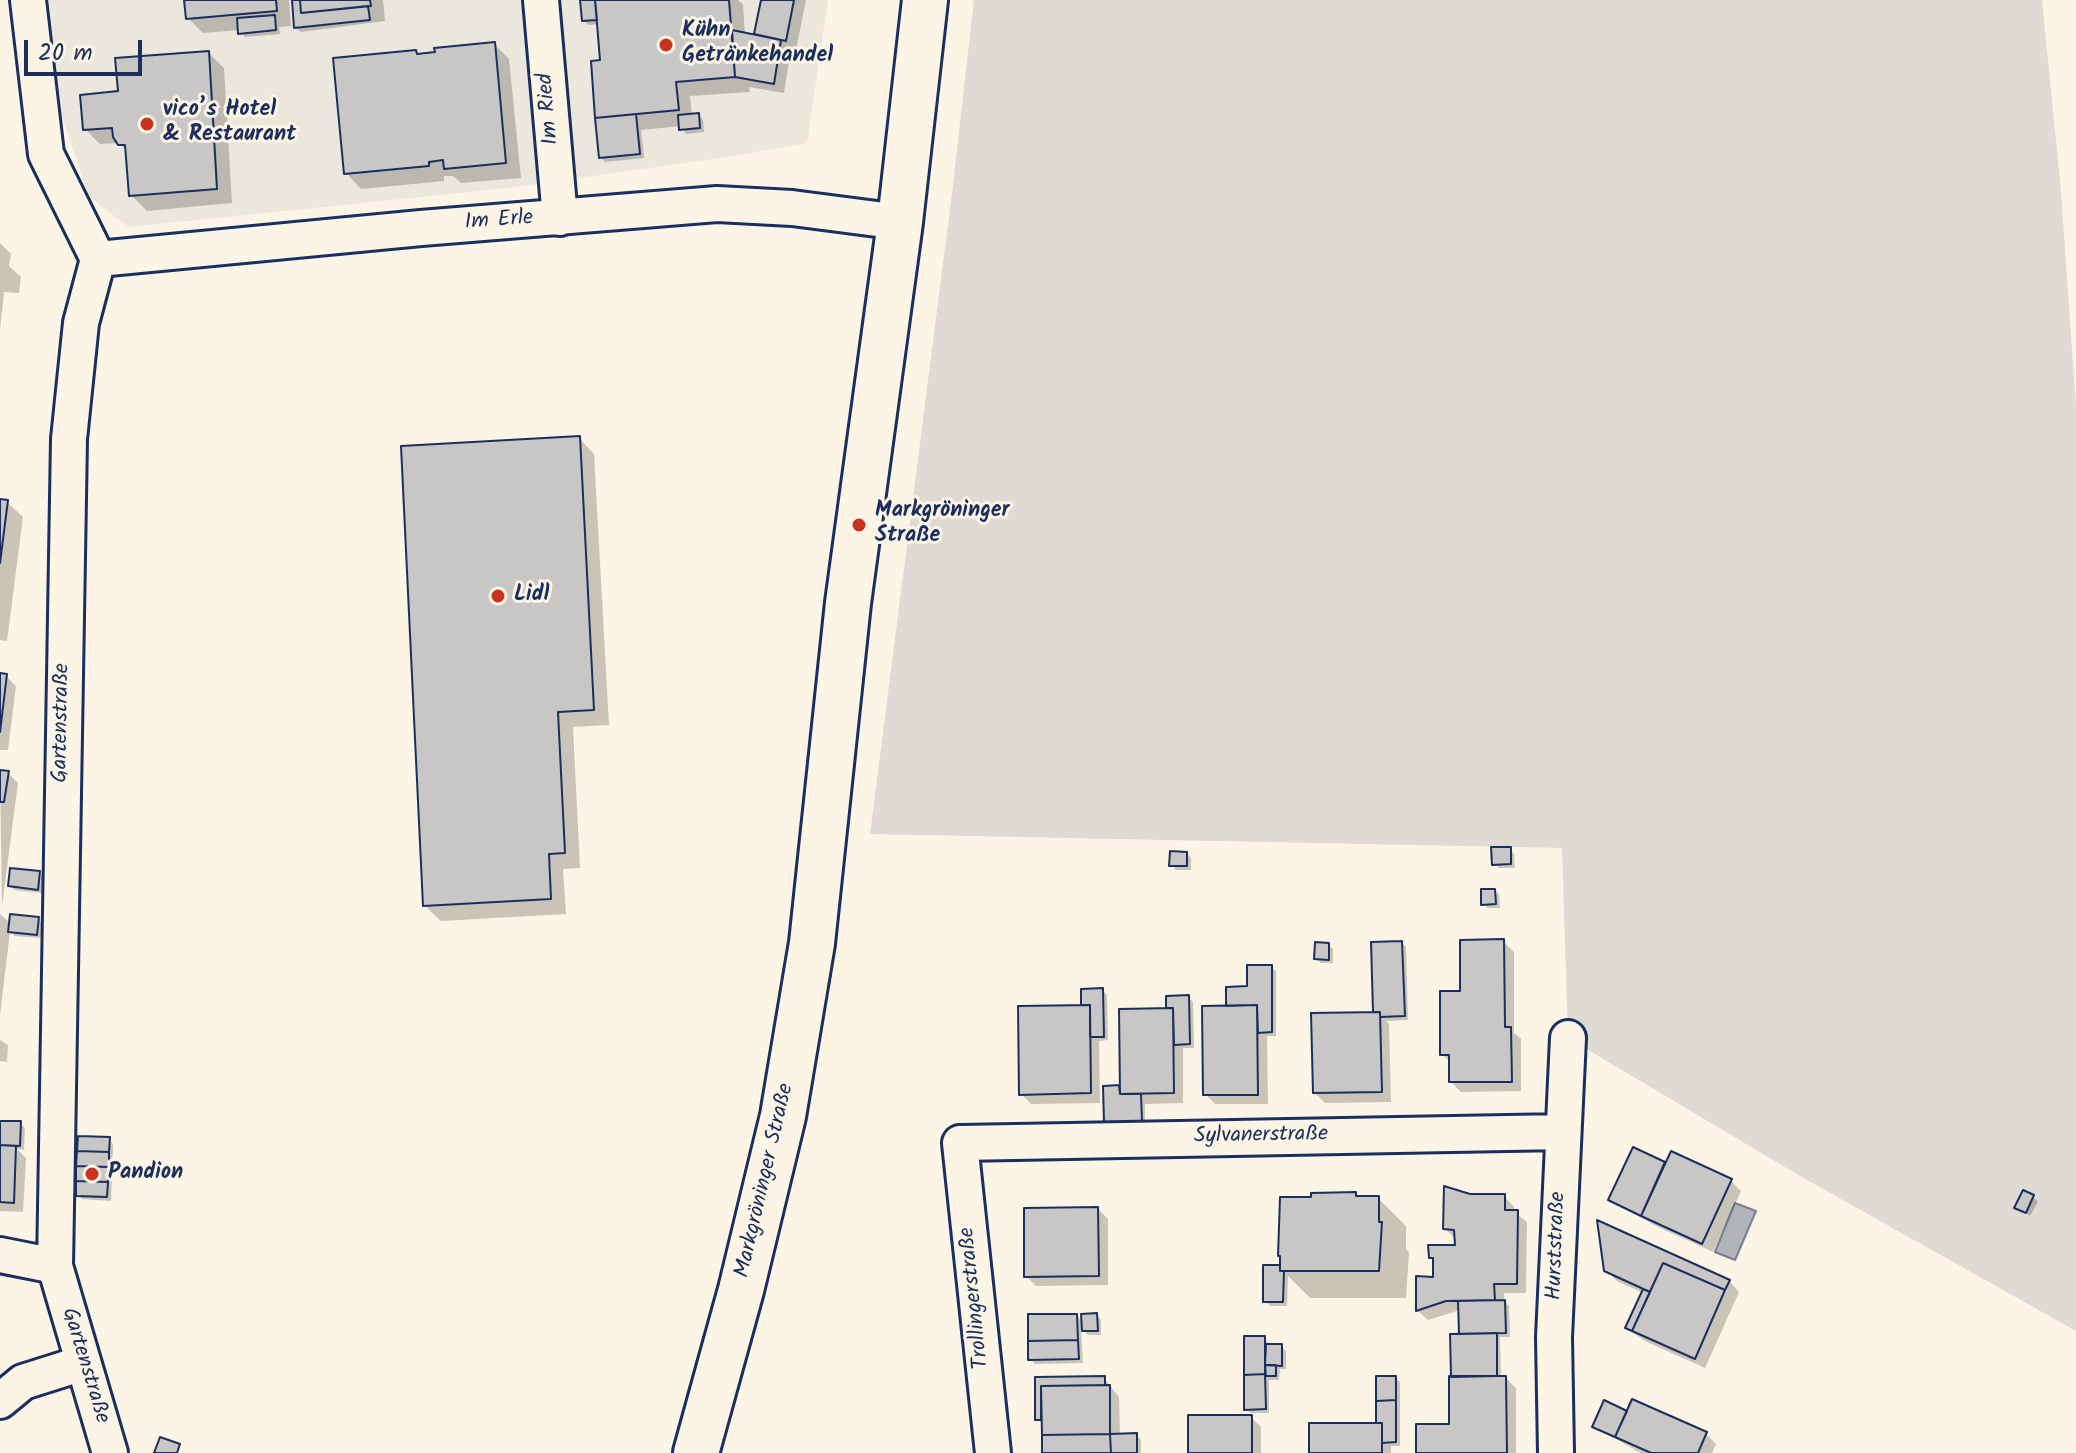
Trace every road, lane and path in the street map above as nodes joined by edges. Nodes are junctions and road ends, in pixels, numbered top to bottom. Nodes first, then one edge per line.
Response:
1 (28, 0) edge
2 (541, 0) edge
3 (925, 0) edge
4 (560, 218) junction
5 (900, 222) junction
6 (98, 259) junction
7 (1568, 1038) dead end
8 (1562, 1132) junction
9 (960, 1143) joint
10 (0, 1255) edge
11 (55, 1266) junction
12 (83, 1363) junction
13 (0, 1401) edge
14 (110, 1453) edge
15 (696, 1453) edge
16 (993, 1453) edge
17 (1556, 1453) edge

1 - 6 street
2 - 4 street, Im Ried
3 - 5 main road, Markgröninger Straße
4 - 5 street, Im Erle
4 - 6 street, Im Erle
5 - 15 main road, Markgröninger Straße
6 - 11 street, Gartenstraße
7 - 8 street, Hurststraße
8 - 9 street, Sylvanerstraße
8 - 17 street, Hurststraße
9 - 16 street, Trollingerstraße
10 - 11 street
11 - 12 street, Gartenstraße
12 - 13 street
12 - 14 street, Gartenstraße

